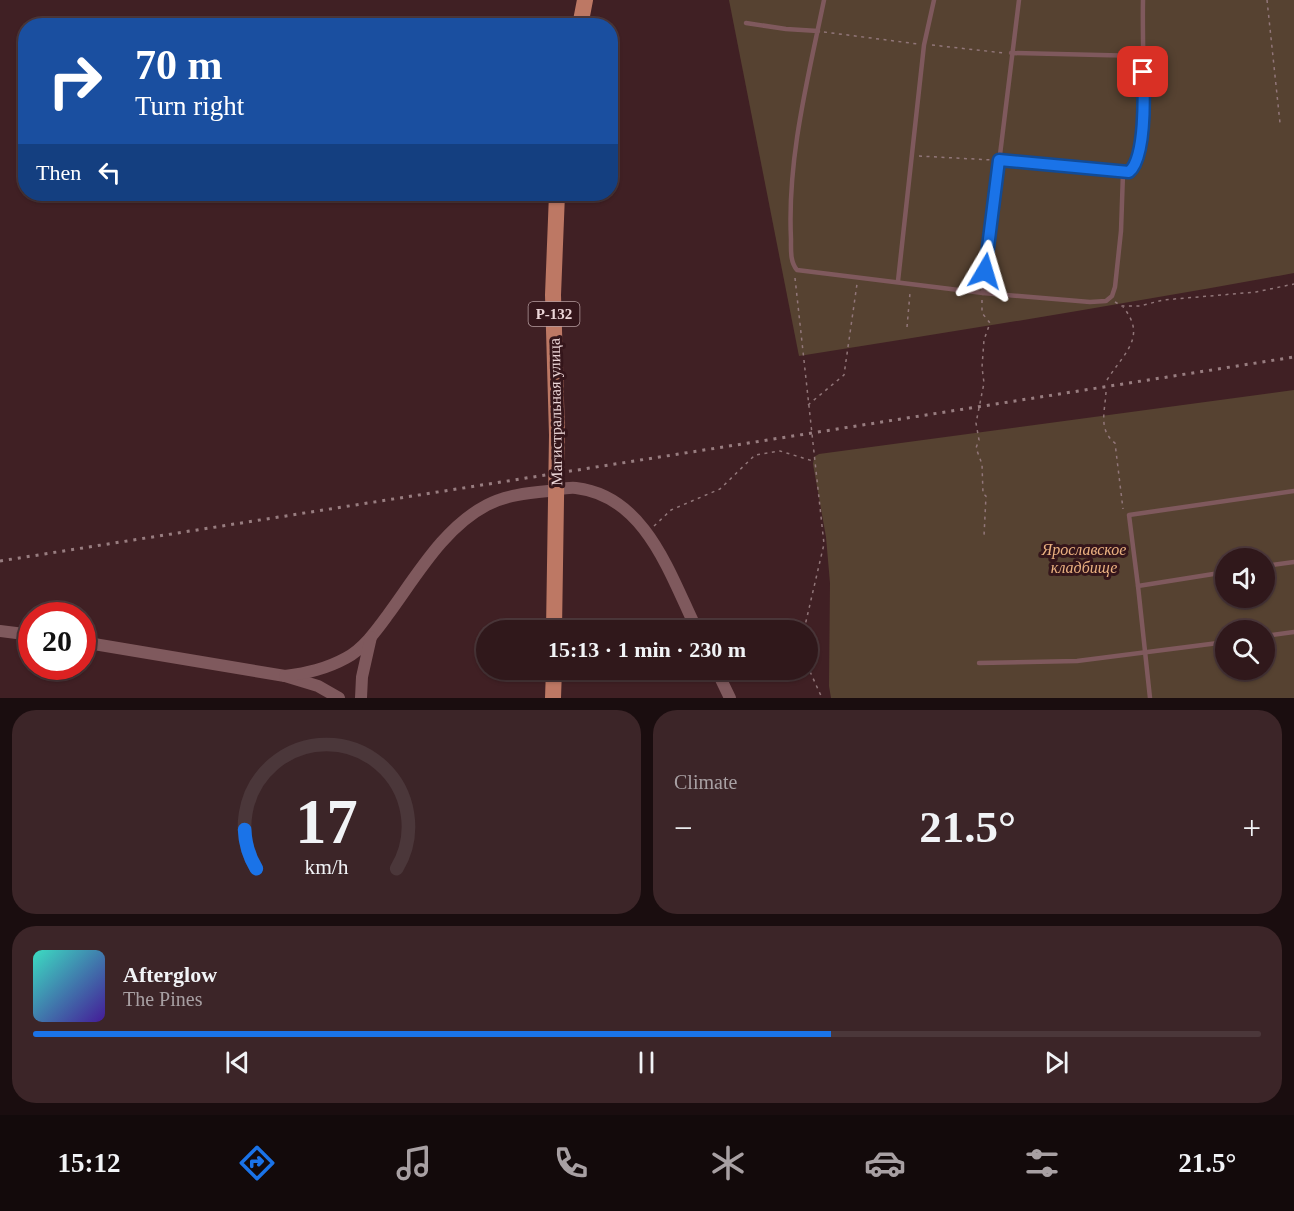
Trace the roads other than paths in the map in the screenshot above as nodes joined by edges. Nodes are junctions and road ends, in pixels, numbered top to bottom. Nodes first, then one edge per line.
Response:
1 (585, 0) edge
2 (824, 0) edge
3 (934, 0) edge
4 (1019, 0) edge
5 (1143, 0) edge
6 (582, 18) edge
7 (746, 23) dead end
8 (818, 31) junction
9 (1011, 53) junction
10 (1142, 56) junction
11 (999, 160) junction
12 (1123, 173) junction
13 (557, 201) edge
14 (898, 281) junction
15 (982, 293) junction
16 (1294, 491) edge
17 (1294, 562) edge
18 (1275, 565) edge
19 (1215, 574) edge
20 (1138, 586) junction
21 (555, 620) edge
22 (692, 620) edge
23 (0, 631) edge
24 (1294, 632) edge
25 (18, 633) edge
26 (1275, 635) edge
27 (371, 637) junction
28 (1215, 643) edge
29 (96, 644) edge
30 (1145, 653) junction
31 (979, 663) dead end
32 (285, 676) junction
33 (554, 680) edge
34 (722, 680) edge
35 (339, 698) edge
36 (361, 698) edge
37 (553, 698) edge
38 (731, 698) edge
39 (1150, 698) edge

1 - 6 highway
2 - 8 lane
3 - 14 lane
4 - 9 lane
5 - 10 lane
7 - 8 lane
8 - 14 lane
9 - 10 lane
9 - 11 lane
10 - 12 lane
11 - 12 lane
11 - 15 lane
12 - 15 lane
13 - 21 highway, Магистральная улица / Р-132
14 - 15 lane
16 - 20 lane
17 - 18 lane
19 - 20 lane
20 - 30 lane
22 - 27 main road
23 - 25 main road
24 - 26 lane
27 - 32 main road
27 - 36 main road
28 - 30 lane
29 - 32 main road
30 - 31 lane
30 - 39 lane
32 - 35 main road
33 - 37 highway
34 - 38 main road

